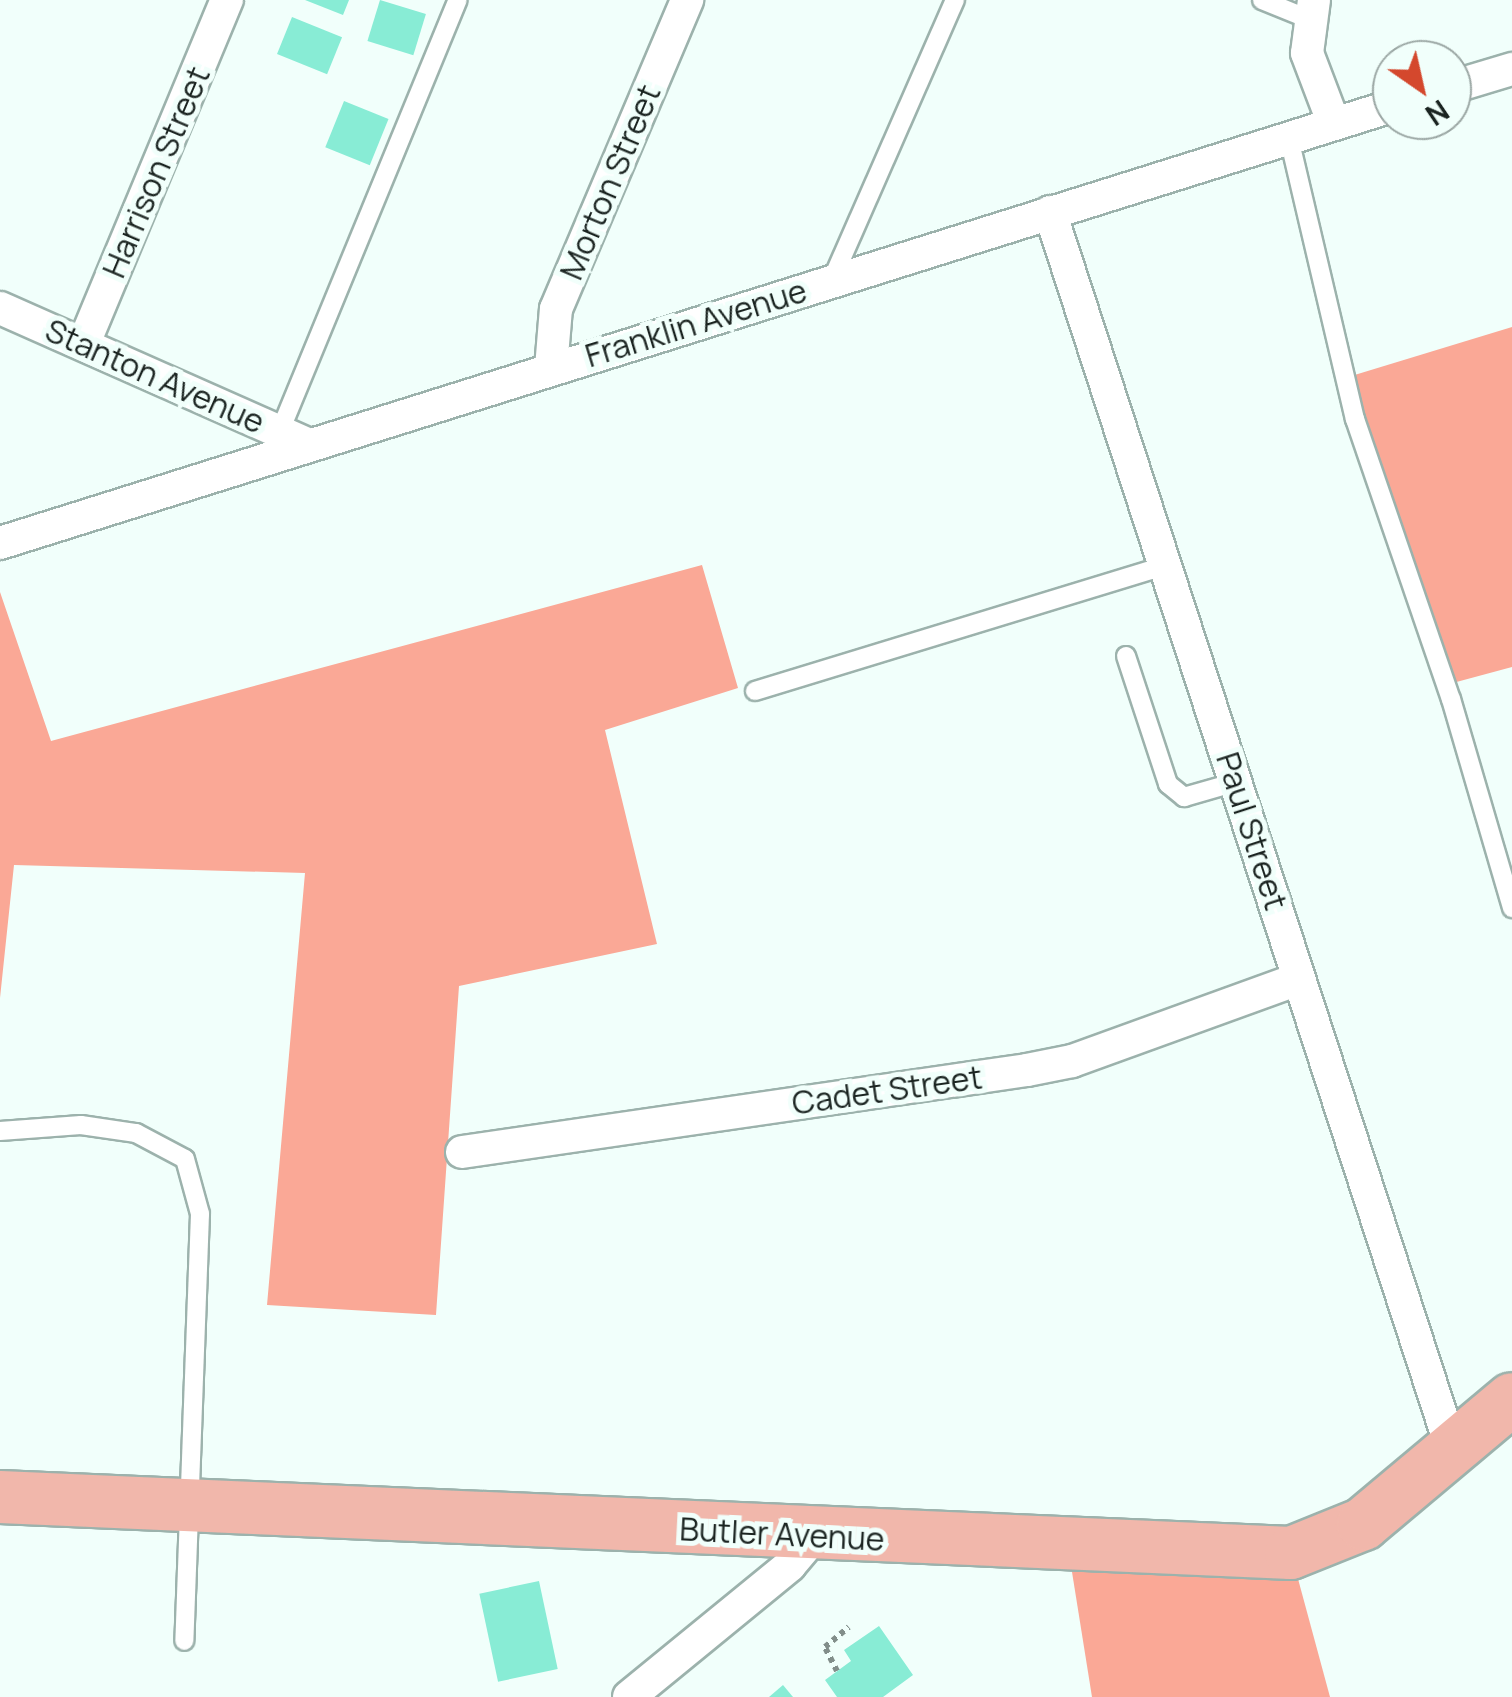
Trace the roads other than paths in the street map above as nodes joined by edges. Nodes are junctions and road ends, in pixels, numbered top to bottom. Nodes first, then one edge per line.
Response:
1 (228, 0) edge
2 (458, 0) edge
3 (687, 0) edge
4 (955, 0) edge
5 (1262, 0) edge
6 (1310, 9) edge
7 (1512, 69) edge
8 (1472, 82) edge
9 (1372, 112) edge
10 (1334, 124) junction
11 (1289, 138) junction
12 (1050, 212) junction
13 (832, 280) junction
14 (0, 308) edge
15 (84, 344) junction
16 (551, 368) junction
17 (294, 438) junction
18 (0, 543) edge
19 (1168, 565) junction
20 (1126, 656) dead end
21 (756, 692) dead end
22 (1236, 782) junction
23 (1512, 908) edge
24 (1299, 979) junction
25 (0, 1131) edge
26 (462, 1152) dead end
27 (1512, 1398) edge
28 (1452, 1449) junction
29 (0, 1498) edge
30 (191, 1506) junction
31 (814, 1536) junction
32 (184, 1641) dead end
33 (628, 1697) edge

1 - 15 street, Harrison Street
2 - 17 lane
3 - 16 street, Morton Street
4 - 13 lane
5 - 6 lane
6 - 10 street
7 - 8 street
9 - 10 street, Franklin Avenue
10 - 11 street, Franklin Avenue
11 - 12 street, Franklin Avenue
11 - 23 lane
12 - 13 street, Franklin Avenue
12 - 19 street, Paul Street
13 - 16 street, Franklin Avenue
14 - 15 street, Stanton Avenue
15 - 17 street, Stanton Avenue
16 - 17 street, Franklin Avenue
17 - 18 street, Franklin Avenue
19 - 21 lane
19 - 22 street, Paul Street
20 - 22 lane
22 - 24 street, Paul Street
24 - 26 street, Cadet Street
24 - 28 street, Paul Street
25 - 30 lane
27 - 28 main road, Butler Avenue
28 - 31 main road, Butler Avenue
29 - 30 main road, Butler Avenue
30 - 31 main road, Butler Avenue
30 - 32 lane
31 - 33 street

